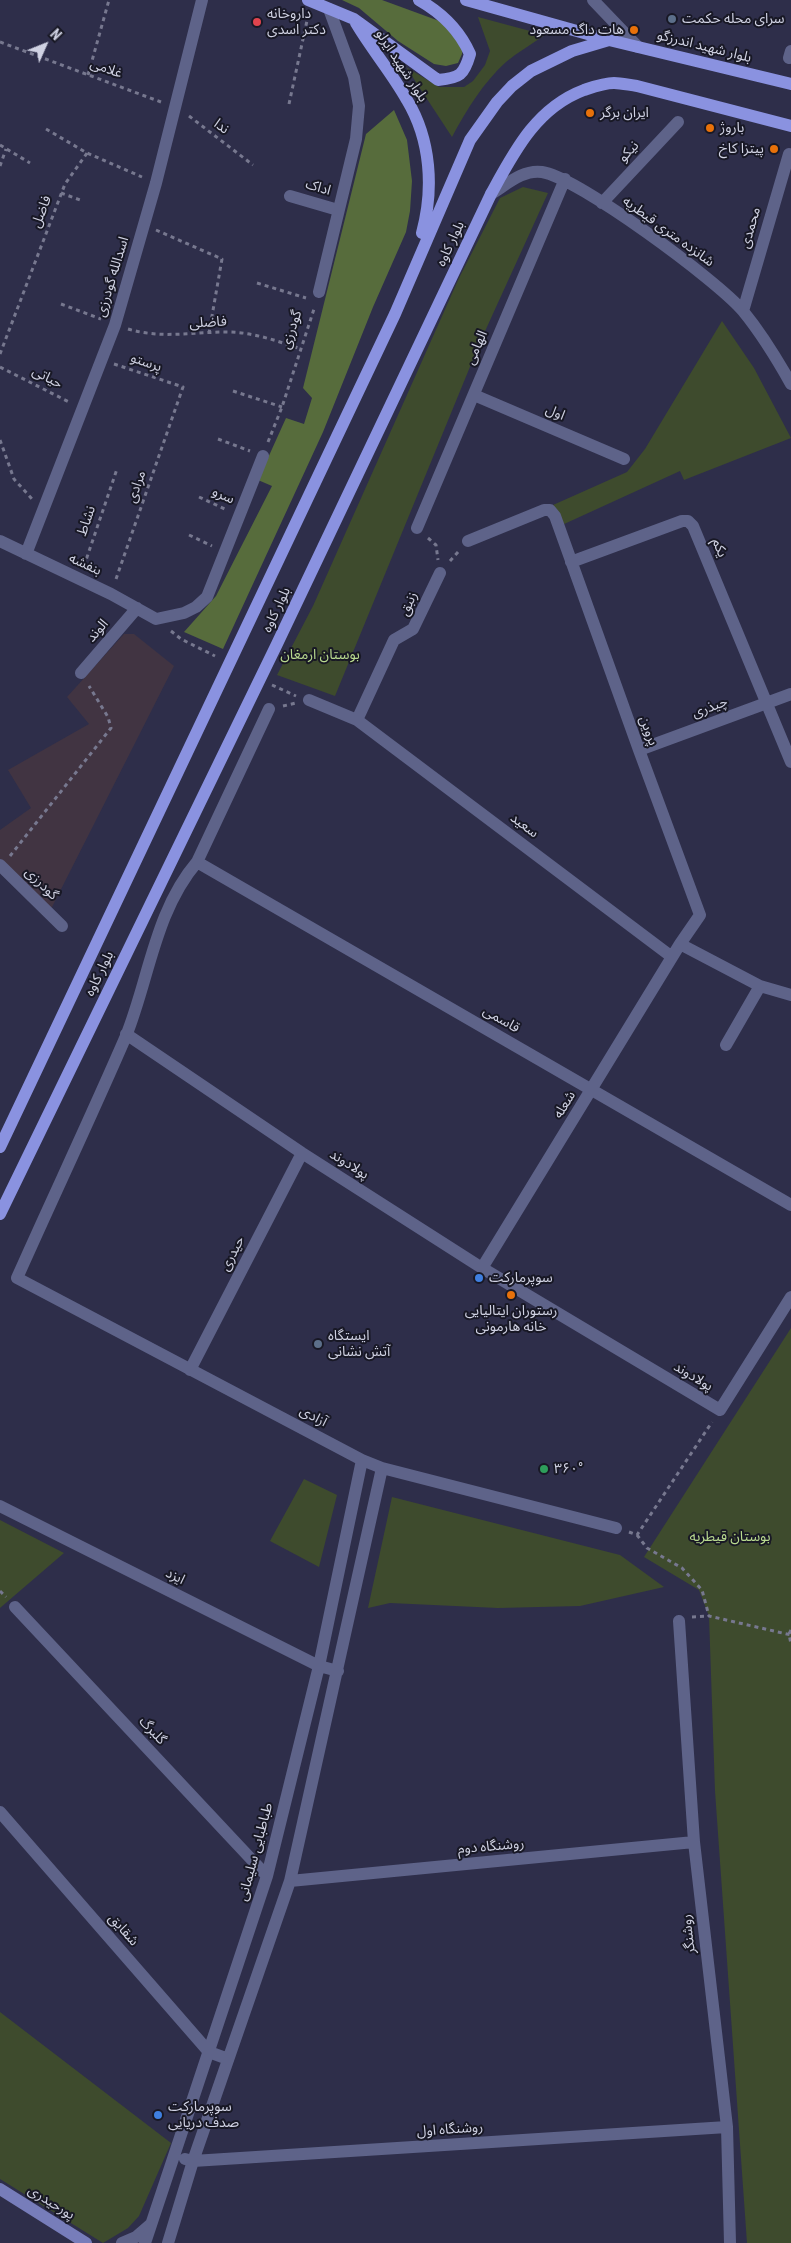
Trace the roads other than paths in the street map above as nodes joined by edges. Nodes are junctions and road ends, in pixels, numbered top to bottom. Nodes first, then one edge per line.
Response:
1 (202, 0) edge
2 (419, 0) edge
3 (466, 0) edge
4 (593, 0) edge
5 (310, 1) edge
6 (329, 9) junction
7 (354, 19) junction
8 (609, 40) junction
9 (638, 47) junction
10 (788, 83) edge
11 (678, 122) dead end
12 (791, 126) edge
13 (789, 154) dead end
14 (565, 179) junction
15 (491, 194) junction
16 (290, 196) dead end
17 (602, 202) junction
18 (338, 210) junction
19 (414, 267) junction
20 (318, 297) road end
21 (743, 311) junction
22 (791, 384) edge
23 (474, 395) junction
24 (263, 456) road end
25 (624, 459) dead end
26 (417, 528) road end
27 (468, 541) road end
28 (0, 542) edge
29 (26, 554) junction
30 (571, 562) junction
31 (440, 573) road end
32 (137, 608) junction
33 (80, 673) road end
34 (791, 694) edge
35 (309, 700) road end
36 (766, 703) junction
37 (268, 709) road end
38 (357, 720) junction
39 (638, 750) junction
40 (791, 762) edge
41 (196, 862) junction
42 (1, 866) edge
43 (62, 926) dead end
44 (680, 944) junction
45 (672, 957) junction
46 (760, 986) junction
47 (791, 995) edge
48 (126, 1034) junction
49 (726, 1045) dead end
50 (591, 1090) junction
51 (0, 1147) edge
52 (302, 1153) junction
53 (791, 1205) edge
54 (0, 1214) edge
55 (482, 1268) junction
56 (791, 1297) edge
57 (190, 1370) junction
58 (362, 1460) junction
59 (382, 1468) junction
60 (0, 1506) edge
61 (616, 1528) road end
62 (15, 1607) dead end
63 (679, 1621) dead end
64 (319, 1666) junction
65 (338, 1671) junction
66 (0, 1812) edge
67 (694, 1842) junction
68 (267, 1876) junction
69 (290, 1881) junction
70 (209, 2052) junction
71 (228, 2059) junction
72 (727, 2127) junction
73 (175, 2156) junction
74 (193, 2161) junction
75 (0, 2189) edge
76 (150, 2224) junction
77 (170, 2240) edge
78 (86, 2243) edge
79 (122, 2243) edge
80 (145, 2243) edge
81 (730, 2243) edge

1 - 29 street, اسدالله گودرزی
2 - 7 main road
3 - 8 main road
4 - 9 street
5 - 6 main road
6 - 7 main road
6 - 18 street
7 - 19 main road, بلوار شهید ایرلو
8 - 9 main road, بلوار شهید اندرزگو
8 - 19 main road, بلوار کاوه
9 - 10 main road, بلوار شهید اندرزگو
11 - 17 street, نیکو
12 - 15 main road, بلوار کاوه
13 - 21 street, محمدی
14 - 15 street, شانزده متری قیطریه
14 - 17 street, شانزده متری قیطریه
14 - 23 street, الهامی
15 - 54 main road, بلوار کاوه
16 - 18 street, اداک
17 - 21 street, شانزده متری قیطریه
18 - 20 street
19 - 51 main road, بلوار کاوه
21 - 22 street, شانزده متری قیطریه
23 - 25 street, اول
23 - 26 street, الهامی
24 - 32 street, بنفشه
27 - 30 street, پروین
28 - 29 street, بنفشه
29 - 32 street, بنفشه
30 - 36 street, یکم
30 - 39 street, پروین
31 - 38 street, زنبق
32 - 33 street, الوند
34 - 36 street, چیذری
35 - 38 street, سعید
36 - 39 street, چیذری
36 - 40 street
37 - 41 street
38 - 45 street, سعید
39 - 44 street, پروین
41 - 48 street
41 - 50 street, قاسمی
42 - 43 street, گودرزی
44 - 45 street, پروین
44 - 46 street
45 - 50 street, شعله
46 - 47 street
46 - 49 street
48 - 52 street, پولادوند
48 - 57 street, آزادی
50 - 53 street, قاسمی
50 - 55 street, شعله
52 - 55 street, پولادوند
52 - 57 street, حیدری
55 - 56 street, پولادوند
57 - 58 street, آزادی
58 - 59 street, آزادی
58 - 64 street, طباطبایی سلیمانی
59 - 61 street, آزادی
59 - 65 street
60 - 64 street, ایزد
62 - 68 street, گلبرگ
63 - 67 street, روشنگر
64 - 65 street, ایزد
64 - 68 street, طباطبایی سلیمانی
65 - 69 street
66 - 70 street, شقایق
67 - 69 street, روشنگاه دوم
67 - 72 street, روشنگر
68 - 70 street, طباطبایی سلیمانی
69 - 71 street
70 - 71 street, شقایق
70 - 73 street, طباطبایی سلیمانی
71 - 74 street
72 - 74 street, روشنگاه اول
72 - 81 street, روشنگر
73 - 74 street, روشنگاه اول
73 - 76 street, طباطبایی سلیمانی
74 - 77 street
75 - 78 main road, پورحیدری
76 - 79 street
76 - 80 street, طباطبایی سلیمانی

